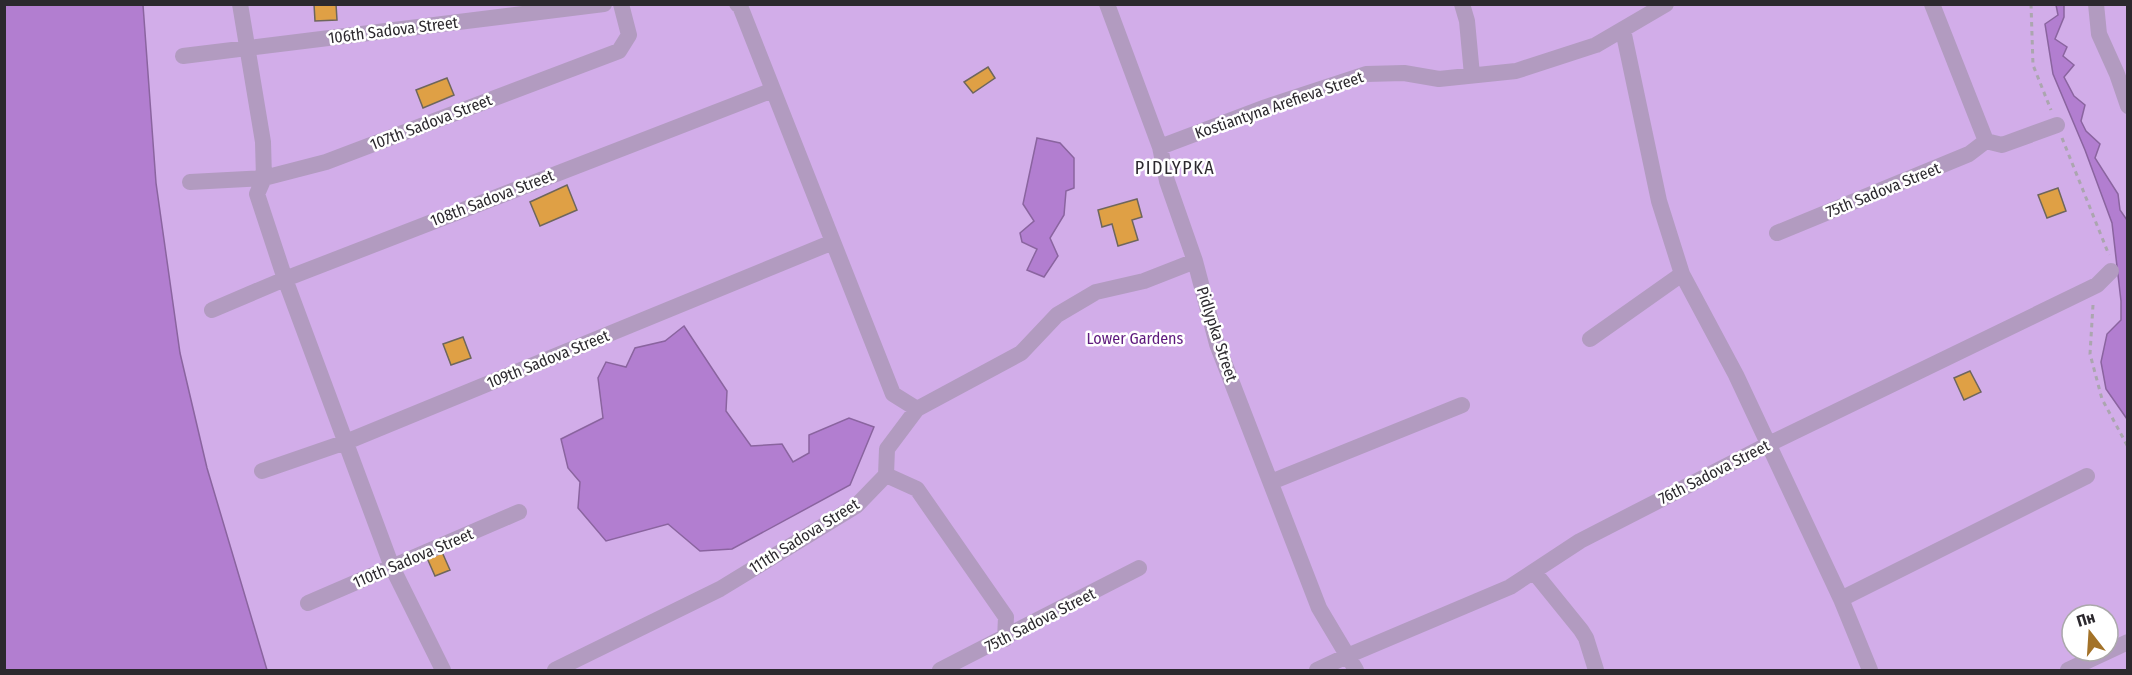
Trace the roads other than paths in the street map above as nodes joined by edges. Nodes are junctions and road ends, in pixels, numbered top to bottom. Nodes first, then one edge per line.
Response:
1 (240, 4) edge
2 (604, 4) edge
3 (621, 4) edge
4 (737, 4) edge
5 (1107, 4) edge
6 (1462, 4) edge
7 (1666, 4) edge
8 (1932, 4) edge
9 (2096, 4) edge
10 (1623, 30) junction
11 (246, 48) junction
12 (183, 56) dead end
13 (2122, 73) edge
14 (1472, 75) junction
15 (773, 90) junction
16 (2127, 106) edge
17 (2057, 125) road end
18 (1986, 141) junction
19 (1160, 147) junction
20 (264, 178) junction
21 (190, 182) dead end
22 (1777, 233) dead end
23 (833, 242) junction
24 (1195, 261) junction
25 (2111, 271) road end
26 (1682, 274) junction
27 (285, 279) junction
28 (212, 310) dead end
29 (1590, 339) dead end
30 (1462, 405) dead end
31 (917, 409) junction
32 (346, 442) junction
33 (1767, 445) junction
34 (262, 471) dead end
35 (886, 475) junction
36 (2087, 476) dead end
37 (1272, 482) junction
38 (519, 512) dead end
39 (392, 567) junction
40 (1139, 568) dead end
41 (1534, 572) junction
42 (1841, 599) junction
43 (308, 603) dead end
44 (1005, 639) junction
45 (2127, 642) edge
46 (1347, 656) junction
47 (443, 670) edge
48 (555, 670) edge
49 (940, 670) edge
50 (1317, 670) edge
51 (1356, 670) edge
52 (1596, 670) edge
53 (1870, 670) edge
54 (2068, 670) edge

1 - 11 street
2 - 11 street, 106th Sadova Street
3 - 20 street, 107th Sadova Street
4 - 15 street
5 - 19 street, Pidlypka Street
6 - 14 street
7 - 10 street, Kostiantyna Arefieva Street
8 - 18 street
9 - 13 street
10 - 14 street, Kostiantyna Arefieva Street
10 - 26 street
11 - 12 street, 106th Sadova Street
11 - 20 street
13 - 16 street
14 - 19 street, Kostiantyna Arefieva Street
15 - 23 street
15 - 27 street, 108th Sadova Street
17 - 18 street
18 - 22 street, 75th Sadova Street
19 - 24 street, Pidlypka Street
20 - 21 street, 107th Sadova Street
20 - 27 street
23 - 31 street
23 - 32 street, 109th Sadova Street
24 - 31 street
24 - 37 street, Pidlypka Street
25 - 33 street, 76th Sadova Street
26 - 29 street
26 - 33 street
27 - 28 street, 108th Sadova Street
27 - 32 street
30 - 37 street
31 - 35 street
32 - 34 street, 109th Sadova Street
32 - 39 street
33 - 41 street, 76th Sadova Street
33 - 42 street
35 - 44 street
35 - 48 street, 111th Sadova Street
36 - 42 street
37 - 46 street, Pidlypka Street
38 - 39 street, 110th Sadova Street
39 - 43 street, 110th Sadova Street
39 - 47 street
40 - 44 street, 75th Sadova Street
41 - 46 street, 76th Sadova Street
41 - 52 street
42 - 53 street
44 - 49 street, 75th Sadova Street
45 - 54 street
46 - 50 street, 76th Sadova Street
46 - 51 street, Pidlypka Street

